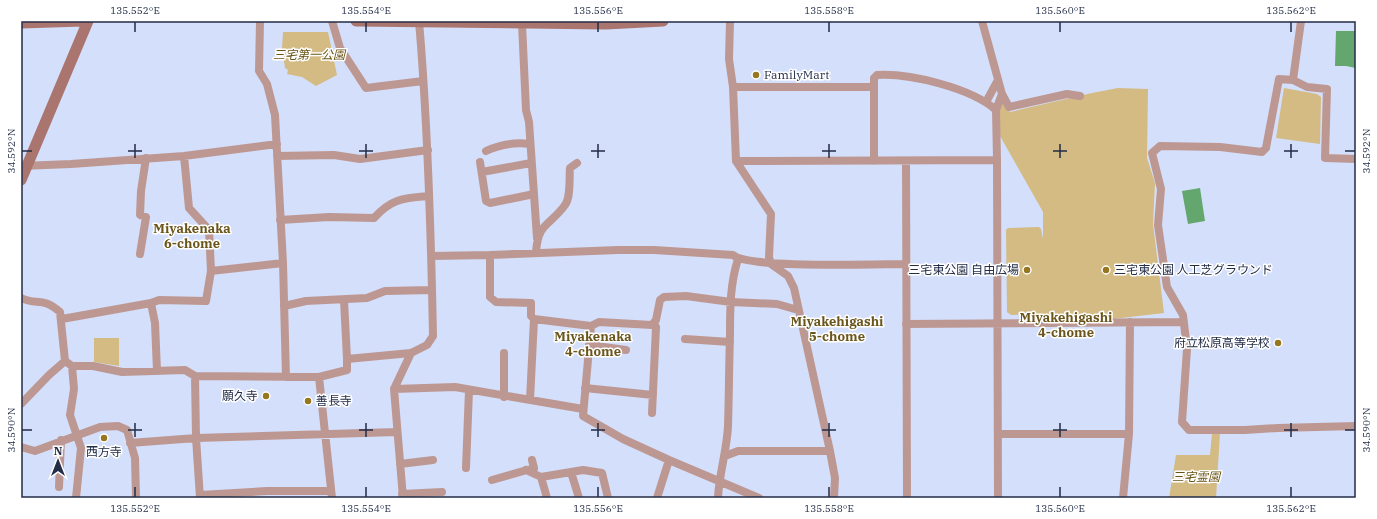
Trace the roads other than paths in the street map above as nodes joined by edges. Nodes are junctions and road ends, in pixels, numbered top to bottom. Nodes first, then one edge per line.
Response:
1 (83, 21) edge
2 (88, 21) edge
3 (260, 21) edge
4 (332, 21) edge
5 (356, 21) edge
6 (663, 21) edge
7 (730, 21) edge
8 (982, 21) edge
9 (1301, 21) edge
10 (420, 22) edge
11 (21, 23) edge
12 (522, 24) junction
13 (998, 80) junction
14 (1293, 80) junction
15 (423, 81) junction
16 (733, 87) junction
17 (874, 88) junction
18 (1002, 94) junction
19 (1080, 96) dead end
20 (986, 102) junction
21 (996, 110) junction
22 (277, 144) junction
23 (530, 144) junction
24 (428, 150) junction
25 (486, 150) dead end
26 (184, 156) junction
27 (277, 156) junction
28 (146, 158) junction
29 (1356, 159) edge
30 (996, 160) junction
31 (736, 161) junction
32 (874, 161) junction
33 (906, 161) junction
34 (480, 162) dead end
35 (531, 162) junction
36 (577, 163) dead end
37 (24, 166) edge
38 (482, 172) junction
39 (21, 180) edge
40 (534, 194) junction
41 (429, 196) junction
42 (280, 220) junction
43 (537, 238) junction
44 (536, 252) junction
45 (140, 254) dead end
46 (490, 254) junction
47 (432, 256) junction
48 (738, 259) junction
49 (283, 263) junction
50 (771, 264) junction
51 (906, 264) junction
52 (211, 271) junction
53 (432, 290) junction
54 (21, 298) edge
55 (344, 300) junction
56 (730, 302) junction
57 (151, 303) junction
58 (284, 306) junction
59 (798, 310) junction
60 (62, 319) junction
61 (534, 319) junction
62 (1130, 322) junction
63 (1184, 322) junction
64 (654, 323) junction
65 (996, 323) junction
66 (906, 324) junction
67 (591, 326) junction
68 (685, 339) dead end
69 (730, 342) junction
70 (589, 345) junction
71 (626, 350) dead end
72 (412, 353) junction
73 (504, 353) dead end
74 (347, 359) junction
75 (65, 361) junction
76 (72, 366) junction
77 (157, 371) junction
78 (195, 376) junction
79 (286, 377) junction
80 (318, 377) junction
81 (585, 388) junction
82 (394, 389) junction
83 (469, 390) junction
84 (653, 395) junction
85 (504, 397) junction
86 (530, 400) junction
87 (21, 404) edge
88 (583, 409) junction
89 (652, 413) dead end
90 (1356, 426) edge
91 (396, 432) junction
92 (78, 434) junction
93 (998, 434) junction
94 (1128, 434) junction
95 (324, 435) junction
96 (196, 438) junction
97 (61, 440) junction
98 (130, 443) junction
99 (21, 447) edge
100 (830, 451) junction
101 (725, 456) junction
102 (433, 460) dead end
103 (532, 460) dead end
104 (669, 460) junction
105 (400, 464) junction
106 (466, 468) dead end
107 (526, 470) junction
108 (571, 472) junction
109 (541, 477) junction
110 (492, 480) dead end
111 (719, 480) junction
112 (59, 487) dead end
113 (442, 492) dead end
114 (331, 494) edge
115 (403, 496) edge
116 (200, 497) edge
117 (76, 498) edge
118 (136, 498) edge
119 (547, 498) edge
120 (579, 498) edge
121 (608, 498) edge
122 (657, 498) edge
123 (718, 498) edge
124 (759, 498) edge
125 (834, 498) edge
126 (907, 498) edge
127 (998, 498) edge
128 (1123, 498) edge

1 - 11 main road
2 - 37 main road
3 - 22 street
4 - 15 street
5 - 10 main road
6 - 12 main road
7 - 16 street
8 - 13 street
9 - 14 street
10 - 12 main road
10 - 15 street
12 - 23 street
13 - 18 street
13 - 20 street
14 - 29 street
14 - 63 street
15 - 24 street
16 - 17 street
16 - 31 street
17 - 20 street
17 - 32 street
18 - 19 street
18 - 21 street
20 - 21 street
21 - 30 street
22 - 26 street
22 - 27 street
23 - 25 street
23 - 35 street
24 - 27 street
24 - 41 street
26 - 28 street
26 - 52 street
27 - 42 street
28 - 37 street
28 - 45 street
30 - 33 street
30 - 65 street
31 - 32 street
31 - 50 street
32 - 33 street
33 - 51 street
34 - 38 street
35 - 38 street
35 - 40 street
36 - 43 street
37 - 39 main road
38 - 40 street
40 - 43 street
41 - 42 street
41 - 47 street
42 - 49 street
43 - 44 street
44 - 46 street
44 - 48 street
46 - 47 street
46 - 61 street
47 - 53 street
48 - 50 street
48 - 56 street
49 - 52 street
49 - 58 street
50 - 51 street
50 - 59 street
51 - 66 street
52 - 57 street
53 - 55 street
53 - 72 street
54 - 60 street
55 - 58 street
55 - 74 street
56 - 59 street
56 - 64 street
56 - 69 street
57 - 60 street
57 - 77 street
58 - 79 street
59 - 100 street
60 - 75 street
61 - 67 street
61 - 86 street
62 - 63 street
62 - 65 street
62 - 94 street
63 - 90 street
64 - 67 street
64 - 84 street
65 - 66 street
65 - 93 street
66 - 126 street
67 - 70 street
68 - 69 street
69 - 101 street
70 - 71 street
70 - 81 street
72 - 74 street
72 - 82 street
73 - 85 street
74 - 80 street
75 - 76 street
75 - 87 street
76 - 77 street
76 - 92 street
77 - 78 street
78 - 79 street
78 - 96 street
79 - 80 street
80 - 95 street
81 - 84 street
81 - 88 street
82 - 83 street
82 - 91 street
83 - 85 street
83 - 106 street
84 - 89 street
85 - 86 street
86 - 88 street
88 - 104 street
91 - 95 street
91 - 105 street
92 - 97 street
92 - 98 street
92 - 117 street
93 - 94 street
93 - 127 street
94 - 128 street
95 - 96 street
95 - 114 street
96 - 98 street
96 - 116 street
97 - 99 street
97 - 112 street
98 - 118 street
100 - 101 street
100 - 125 street
101 - 111 street
102 - 105 street
103 - 107 street
104 - 111 street
104 - 122 street
105 - 115 street
107 - 109 street
107 - 110 street
108 - 109 street
108 - 120 street
108 - 121 street
109 - 119 street
111 - 123 street
111 - 124 street
113 - 115 street
114 - 116 street

